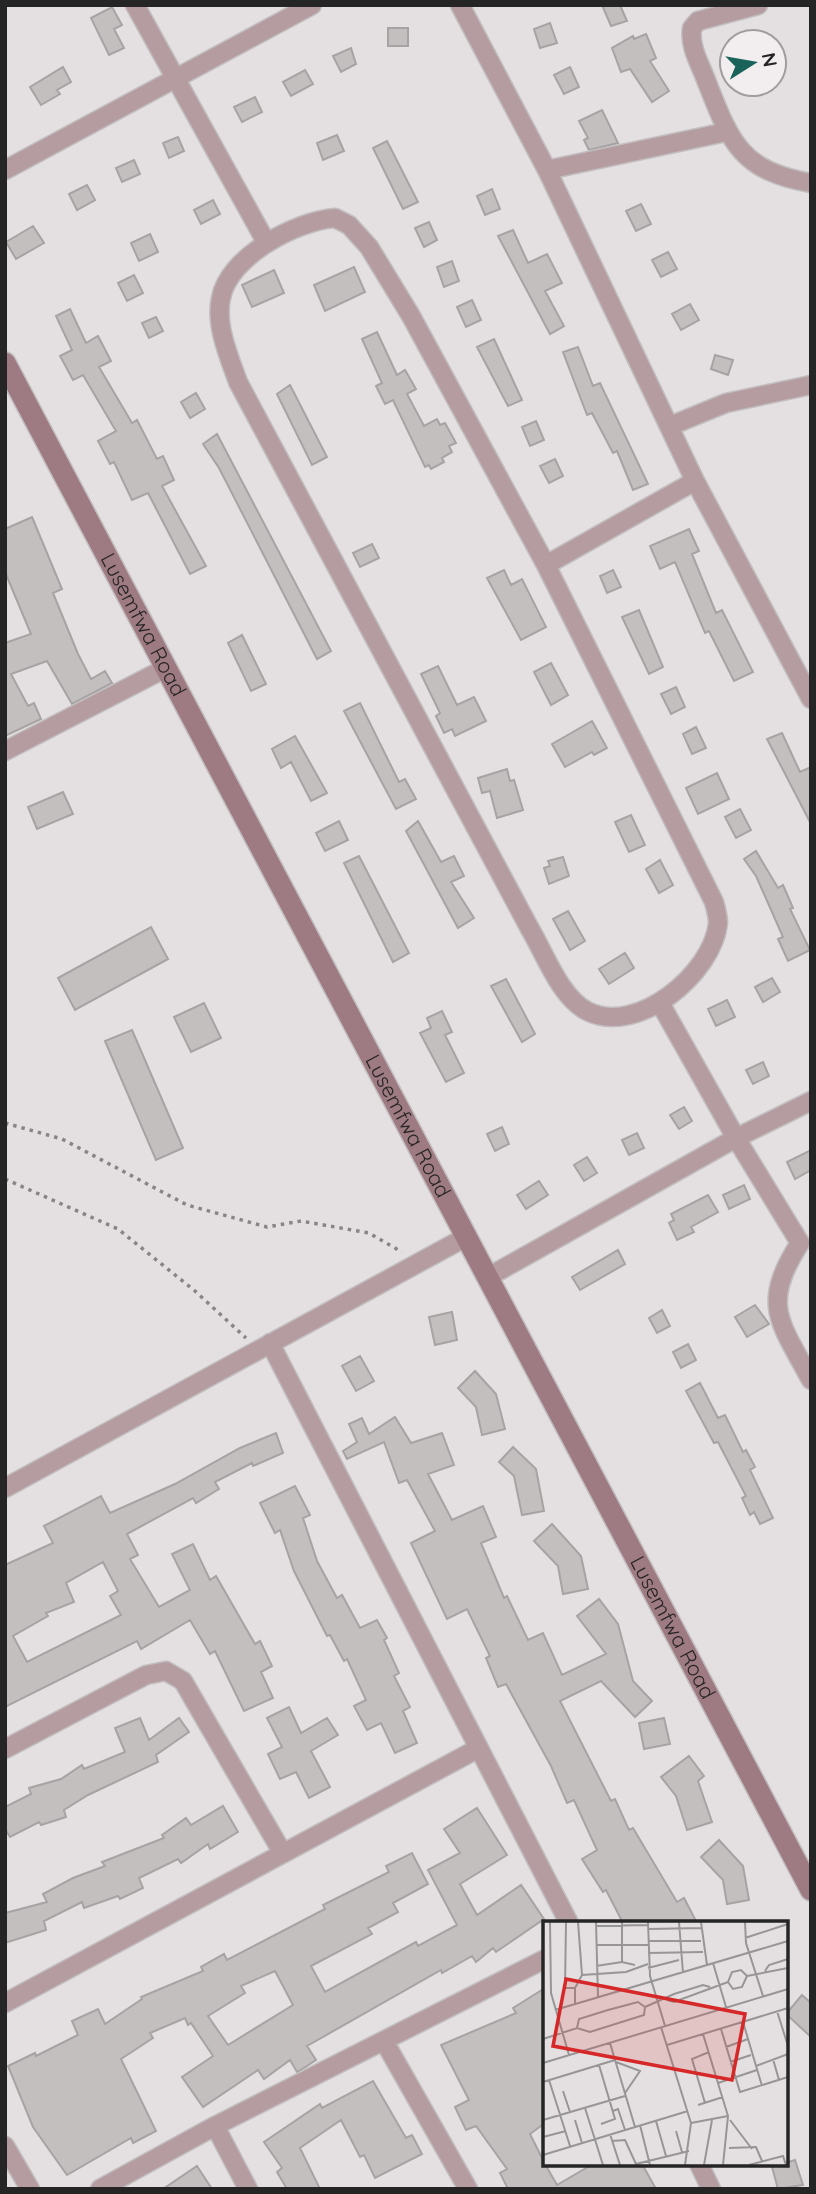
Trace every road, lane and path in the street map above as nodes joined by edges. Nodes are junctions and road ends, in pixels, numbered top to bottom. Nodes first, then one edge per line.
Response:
1 (135, 5) edge
2 (312, 5) edge
3 (460, 5) edge
4 (758, 5) edge
5 (175, 78) junction
6 (726, 132) junction
7 (5, 170) edge
8 (547, 170) junction
9 (811, 183) edge
10 (266, 242) junction
11 (5, 363) edge
12 (811, 385) edge
13 (670, 426) junction
14 (695, 481) junction
15 (546, 565) junction
16 (166, 668) junction
17 (811, 699) edge
18 (5, 751) edge
19 (660, 1003) junction
20 (811, 1101) edge
21 (5, 1124) edge
22 (736, 1138) junction
23 (5, 1179) edge
24 (466, 1237) junction
25 (805, 1243) edge
26 (420, 1262) junction
27 (488, 1277) junction
28 (262, 1348) junction
29 (811, 1380) edge
30 (5, 1488) edge
31 (479, 1748) junction
32 (5, 1749) edge
33 (282, 1852) junction
34 (811, 1889) edge
35 (568, 1921) edge
36 (543, 1960) edge
37 (5, 2003) edge
38 (384, 2041) junction
39 (215, 2126) junction
40 (5, 2146) edge
41 (700, 2166) edge
42 (30, 2189) edge
43 (100, 2189) edge
44 (248, 2189) edge
45 (468, 2189) edge
46 (711, 2189) edge

1 - 5 street
2 - 5 street
3 - 8 street
4 - 6 street
5 - 7 street
5 - 10 street
6 - 8 street
6 - 9 street
8 - 13 street
10 - 15 street
10 - 19 street
11 - 16 street, Lusemfwa Road
12 - 13 street
13 - 14 street
14 - 15 street
14 - 17 street
15 - 19 street
16 - 18 street
16 - 24 street, Lusemfwa Road
19 - 22 street
20 - 22 street
21 - 26 path
22 - 25 street
22 - 27 street
23 - 28 path
24 - 26 street
24 - 27 street, Lusemfwa Road
25 - 29 street
26 - 28 street
27 - 34 street, Lusemfwa Road
28 - 30 street
28 - 31 street
31 - 33 street
31 - 35 street
32 - 33 street
33 - 37 street
36 - 38 street
38 - 39 street
38 - 45 street
39 - 43 street
39 - 44 street
40 - 42 street
41 - 46 street

